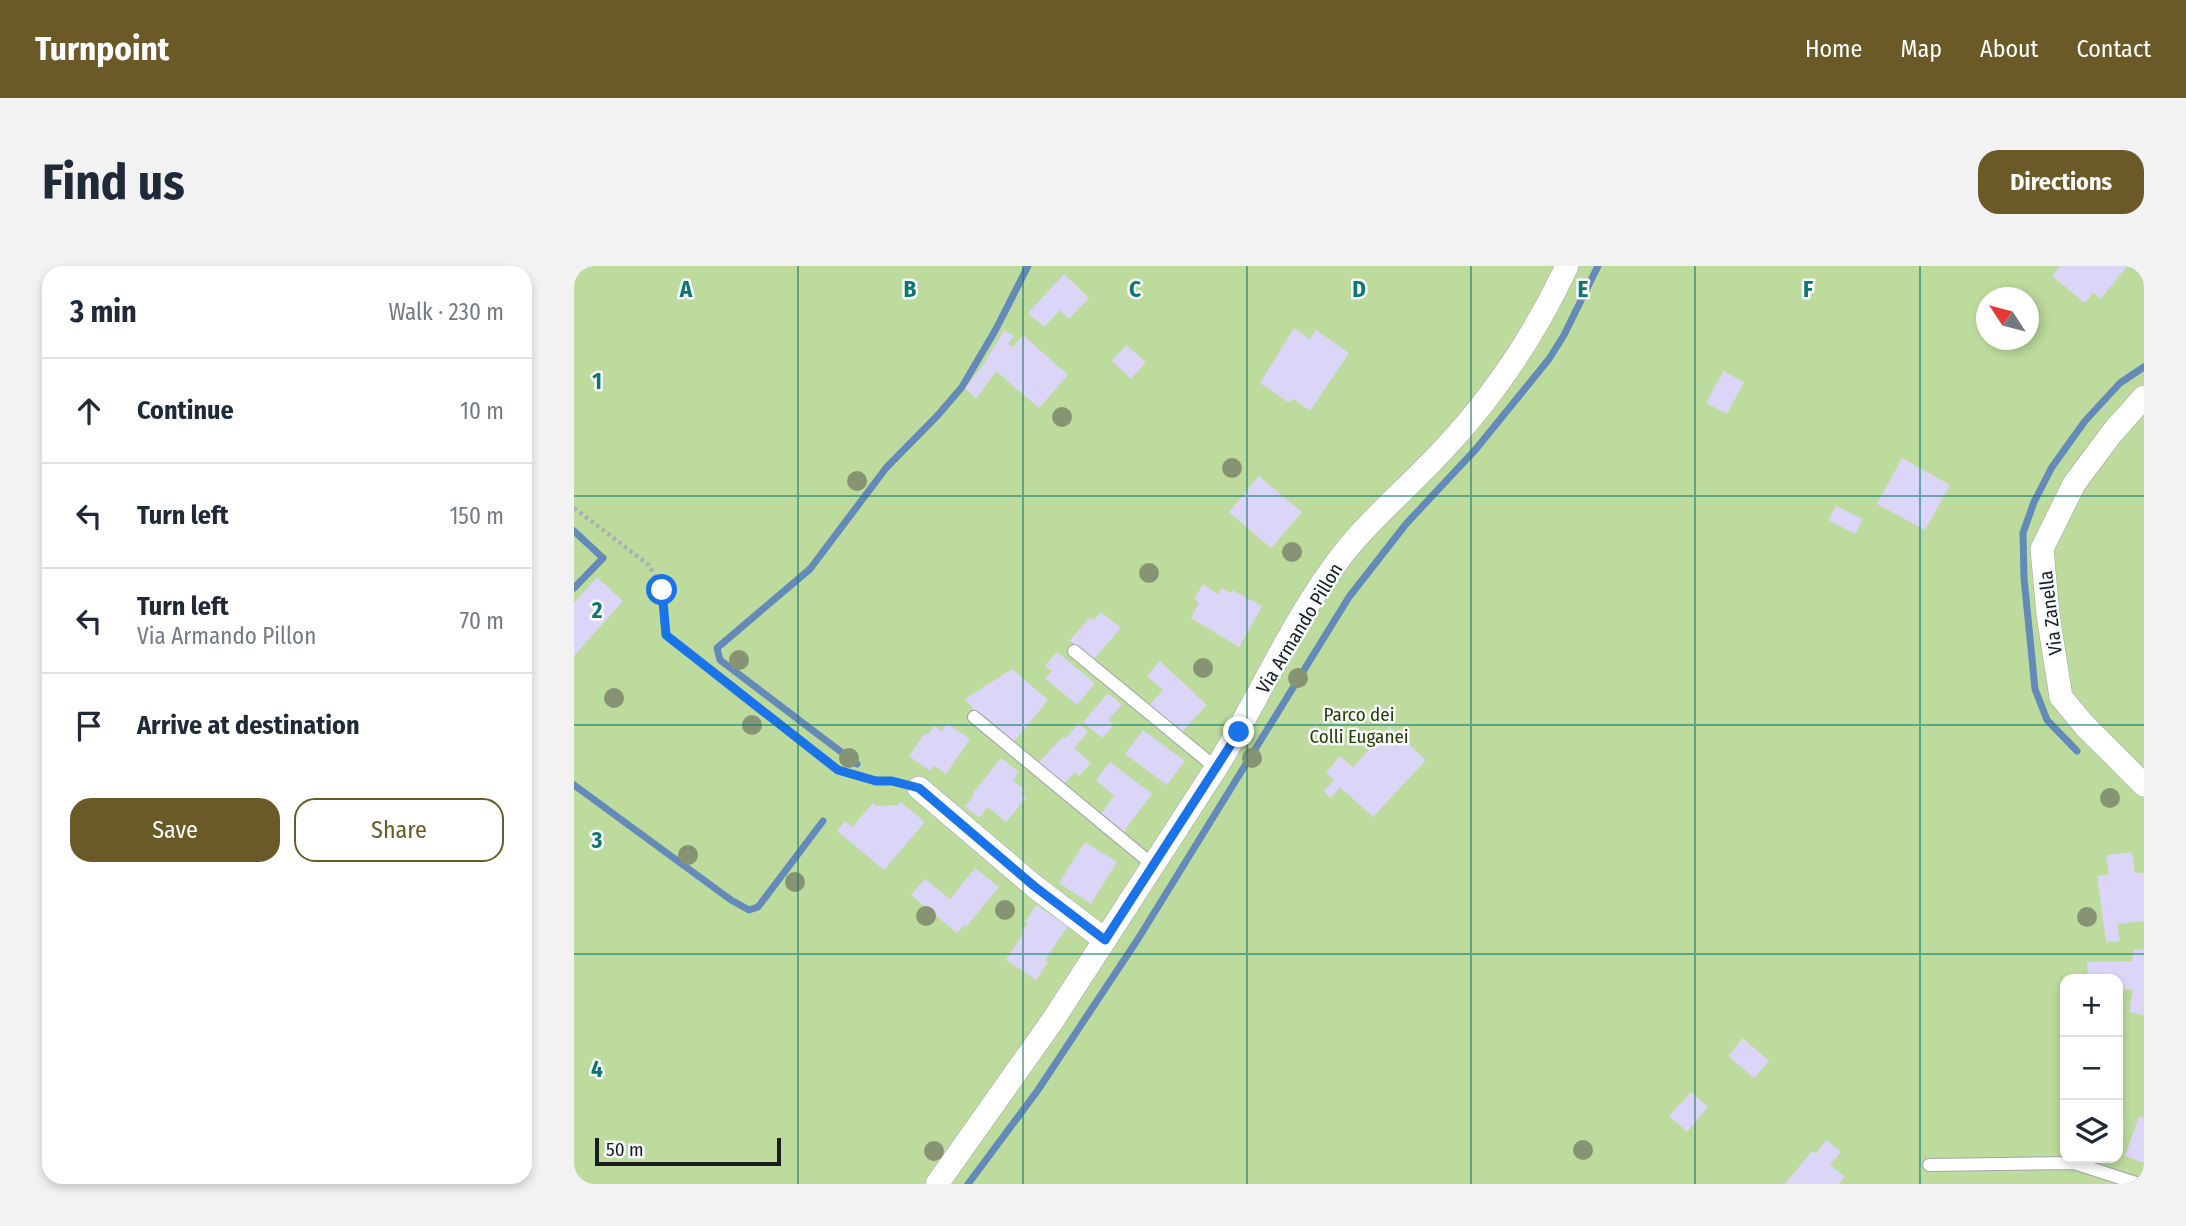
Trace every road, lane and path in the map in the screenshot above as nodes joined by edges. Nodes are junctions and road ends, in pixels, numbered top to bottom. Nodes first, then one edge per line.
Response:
1 (1567, 266) edge
2 (2144, 397) edge
3 (574, 508) edge
4 (1074, 651) dead end
5 (974, 717) dead end
6 (1216, 768) junction
7 (2144, 785) edge
8 (919, 788) joint
9 (1153, 865) junction
10 (1105, 940) junction
11 (1929, 1165) dead end
12 (937, 1184) edge
13 (2139, 1184) edge

1 - 6 street, Via Armando Pillon
2 - 7 street, Via Zanella
3 - 8 path
4 - 6 lane
5 - 9 lane
6 - 9 street, Via Armando Pillon
8 - 10 street
9 - 10 street, Via Armando Pillon
10 - 12 street, Via Armando Pillon
11 - 13 lane

